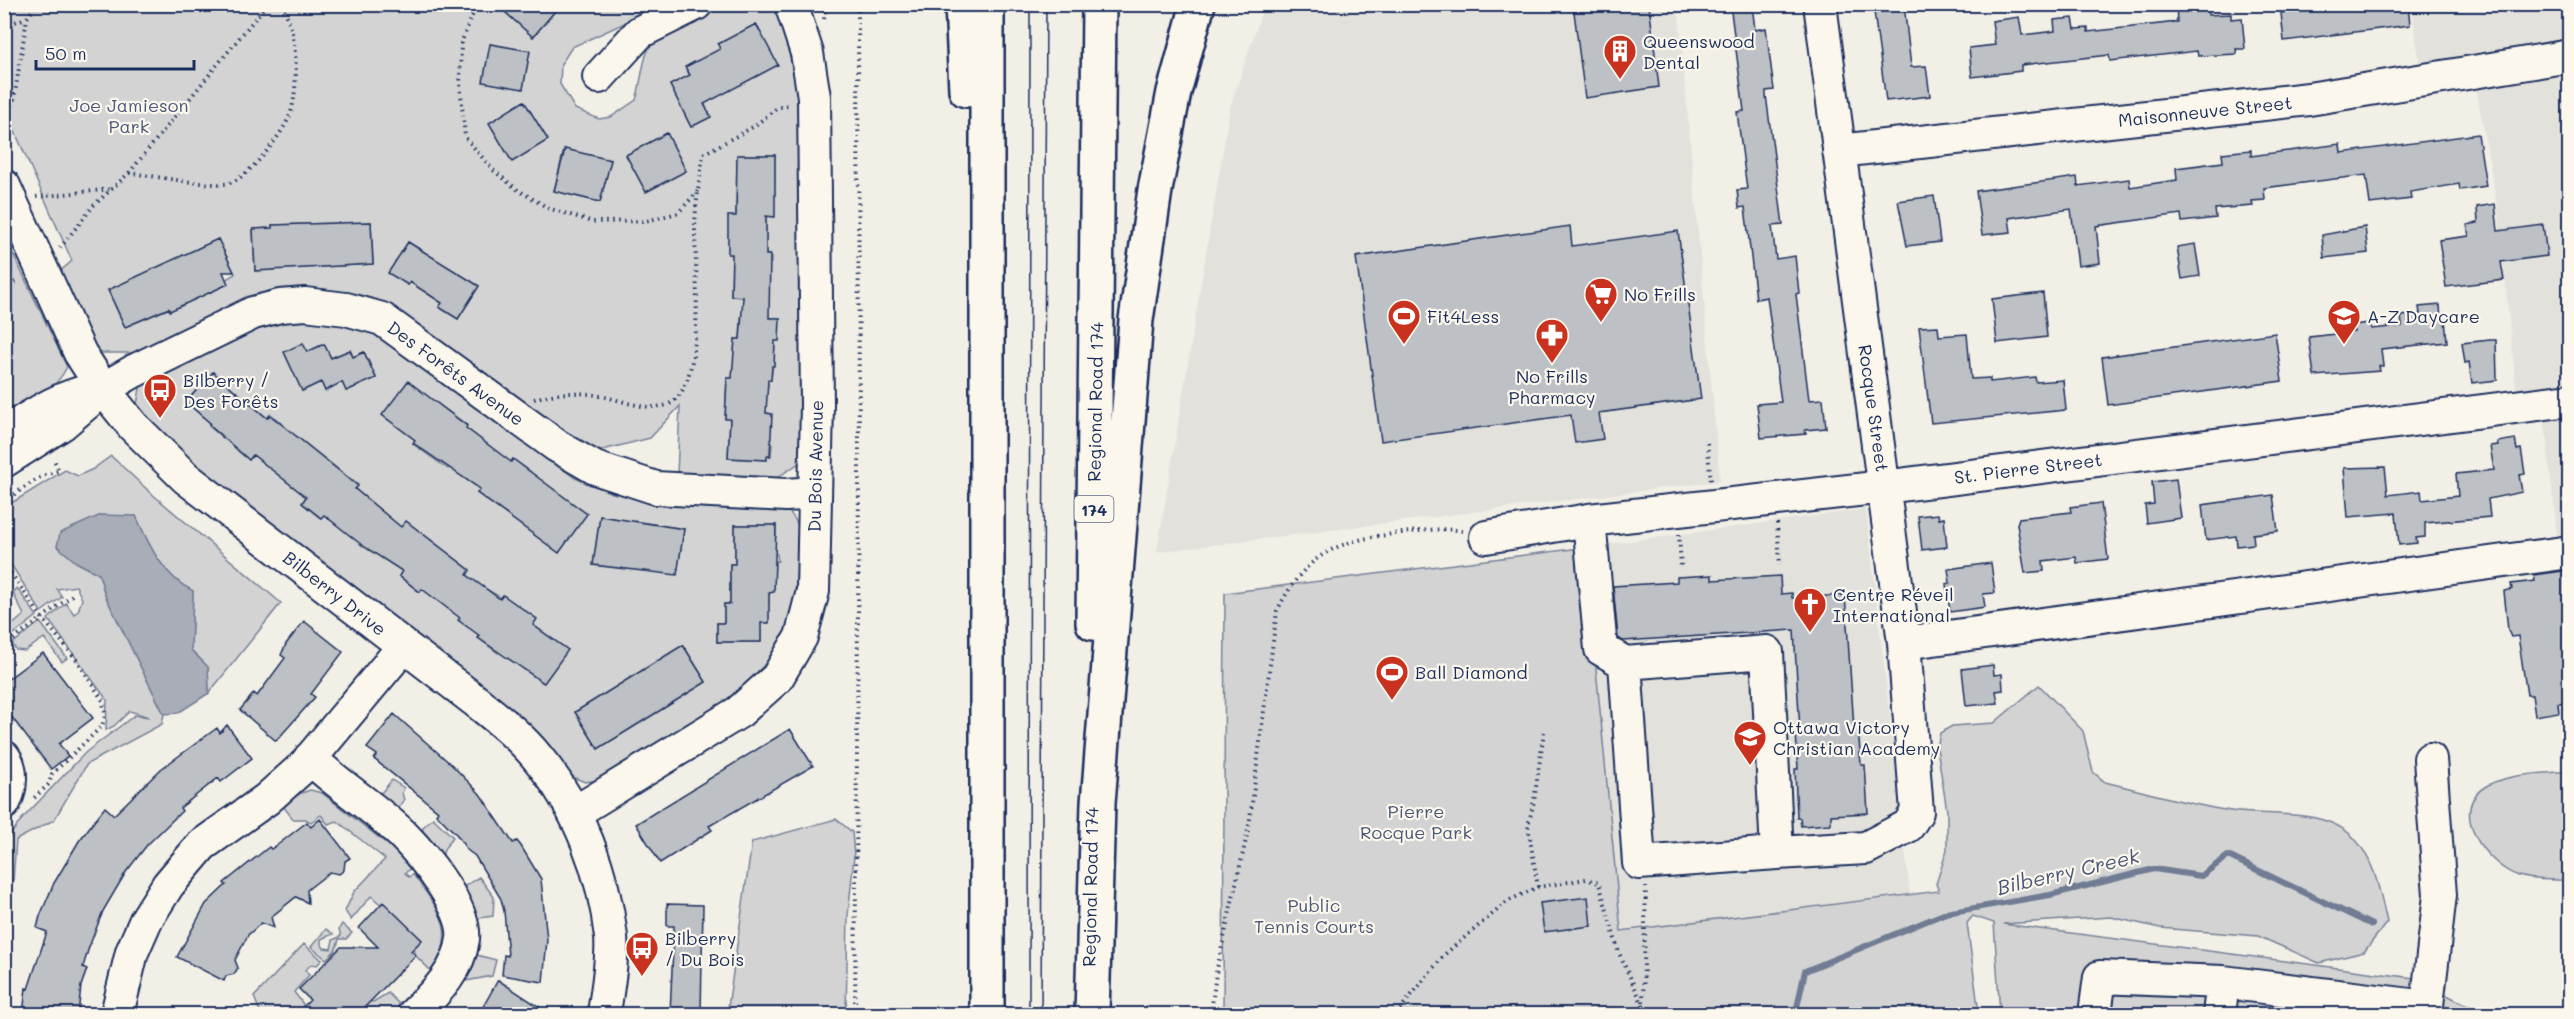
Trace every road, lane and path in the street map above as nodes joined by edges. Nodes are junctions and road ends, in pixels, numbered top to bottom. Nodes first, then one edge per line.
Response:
1 (37, 4) edge
2 (267, 4) edge
3 (279, 4) edge
4 (477, 4) edge
5 (696, 4) edge
6 (791, 4) edge
7 (858, 4) edge
8 (962, 4) edge
9 (987, 4) edge
10 (1099, 4) edge
11 (1198, 4) edge
12 (1820, 4) edge
13 (27, 18) junction
14 (4, 26) edge
15 (2570, 56) edge
16 (599, 77) dead end
17 (814, 97) junction
18 (8, 136) dead end
19 (1839, 151) junction
20 (129, 173) junction
21 (4, 186) edge
22 (112, 189) junction
23 (699, 190) junction
24 (36, 197) dead end
25 (59, 248) dead end
26 (16, 284) dead end
27 (4, 289) edge
28 (103, 389) junction
29 (2570, 400) edge
30 (516, 416) junction
31 (4, 433) edge
32 (1707, 443) dead end
33 (4, 461) edge
34 (1884, 487) junction
35 (815, 493) junction
36 (1776, 498) junction
37 (1714, 506) junction
38 (1677, 510) junction
39 (1589, 520) junction
40 (1486, 537) joint
41 (2570, 552) edge
42 (4, 563) edge
43 (1780, 565) dead end
44 (1681, 568) dead end
45 (75, 593) dead end
46 (42, 618) junction
47 (1904, 643) junction
48 (404, 646) junction
49 (4, 647) edge
50 (1625, 663) junction
51 (1544, 732) dead end
52 (4, 757) edge
53 (310, 758) junction
54 (2430, 759) dead end
55 (989, 784) junction
56 (16, 803) edge
57 (574, 813) junction
58 (1777, 853) junction
59 (1647, 862) junction
60 (1538, 887) junction
61 (2223, 982) junction
62 (1643, 1003) junction
63 (2427, 1011) edge
64 (117, 1014) edge
65 (414, 1014) edge
66 (604, 1014) edge
67 (855, 1014) edge
68 (987, 1014) edge
69 (1091, 1014) edge
70 (1211, 1014) edge
71 (1396, 1014) edge
72 (1647, 1014) edge
73 (2095, 1014) edge
74 (2218, 1014) edge

1 - 13 path
2 - 20 path
3 - 20 path
4 - 23 path
5 - 16 street
6 - 17 street, Du Bois Avenue
7 - 67 path
8 - 55 highway
9 - 55 highway
10 - 69 highway, Regional Road 174 / 174
11 - 69 highway
12 - 19 street, Rocque Street
13 - 14 path
13 - 18 path
15 - 19 street, Maisonneuve Street
17 - 23 path
17 - 35 street, Du Bois Avenue
19 - 34 street, Rocque Street
20 - 22 path
21 - 28 street, Bilberry Drive
22 - 24 path
22 - 25 path
23 - 30 path
26 - 27 path
28 - 30 street, Des Forêts Avenue
28 - 31 street
28 - 33 street
28 - 48 street, Bilberry Drive
29 - 34 street, St. Pierre Street
30 - 35 street, Des Forêts Avenue
32 - 37 path
34 - 36 street, St. Pierre Street
34 - 47 street, Rocque Street
35 - 57 street, Du Bois Avenue
36 - 37 street, St. Pierre Street
36 - 43 path
37 - 38 street, St. Pierre Street
38 - 39 street, St. Pierre Street
38 - 44 path
39 - 40 street, St. Pierre Street
39 - 50 street
40 - 70 path
41 - 47 street
42 - 46 path
45 - 46 path
46 - 49 path
46 - 56 path
47 - 58 street, Rocque Street
48 - 53 street
48 - 57 street, Bilberry Drive
50 - 58 street
50 - 59 street
51 - 60 path
52 - 56 street
53 - 64 street
53 - 65 street
54 - 63 street
55 - 68 highway
57 - 66 street, Bilberry Drive
58 - 59 street
59 - 62 path
60 - 62 path
60 - 71 path
61 - 63 street
61 - 73 street
61 - 74 street
62 - 72 path

